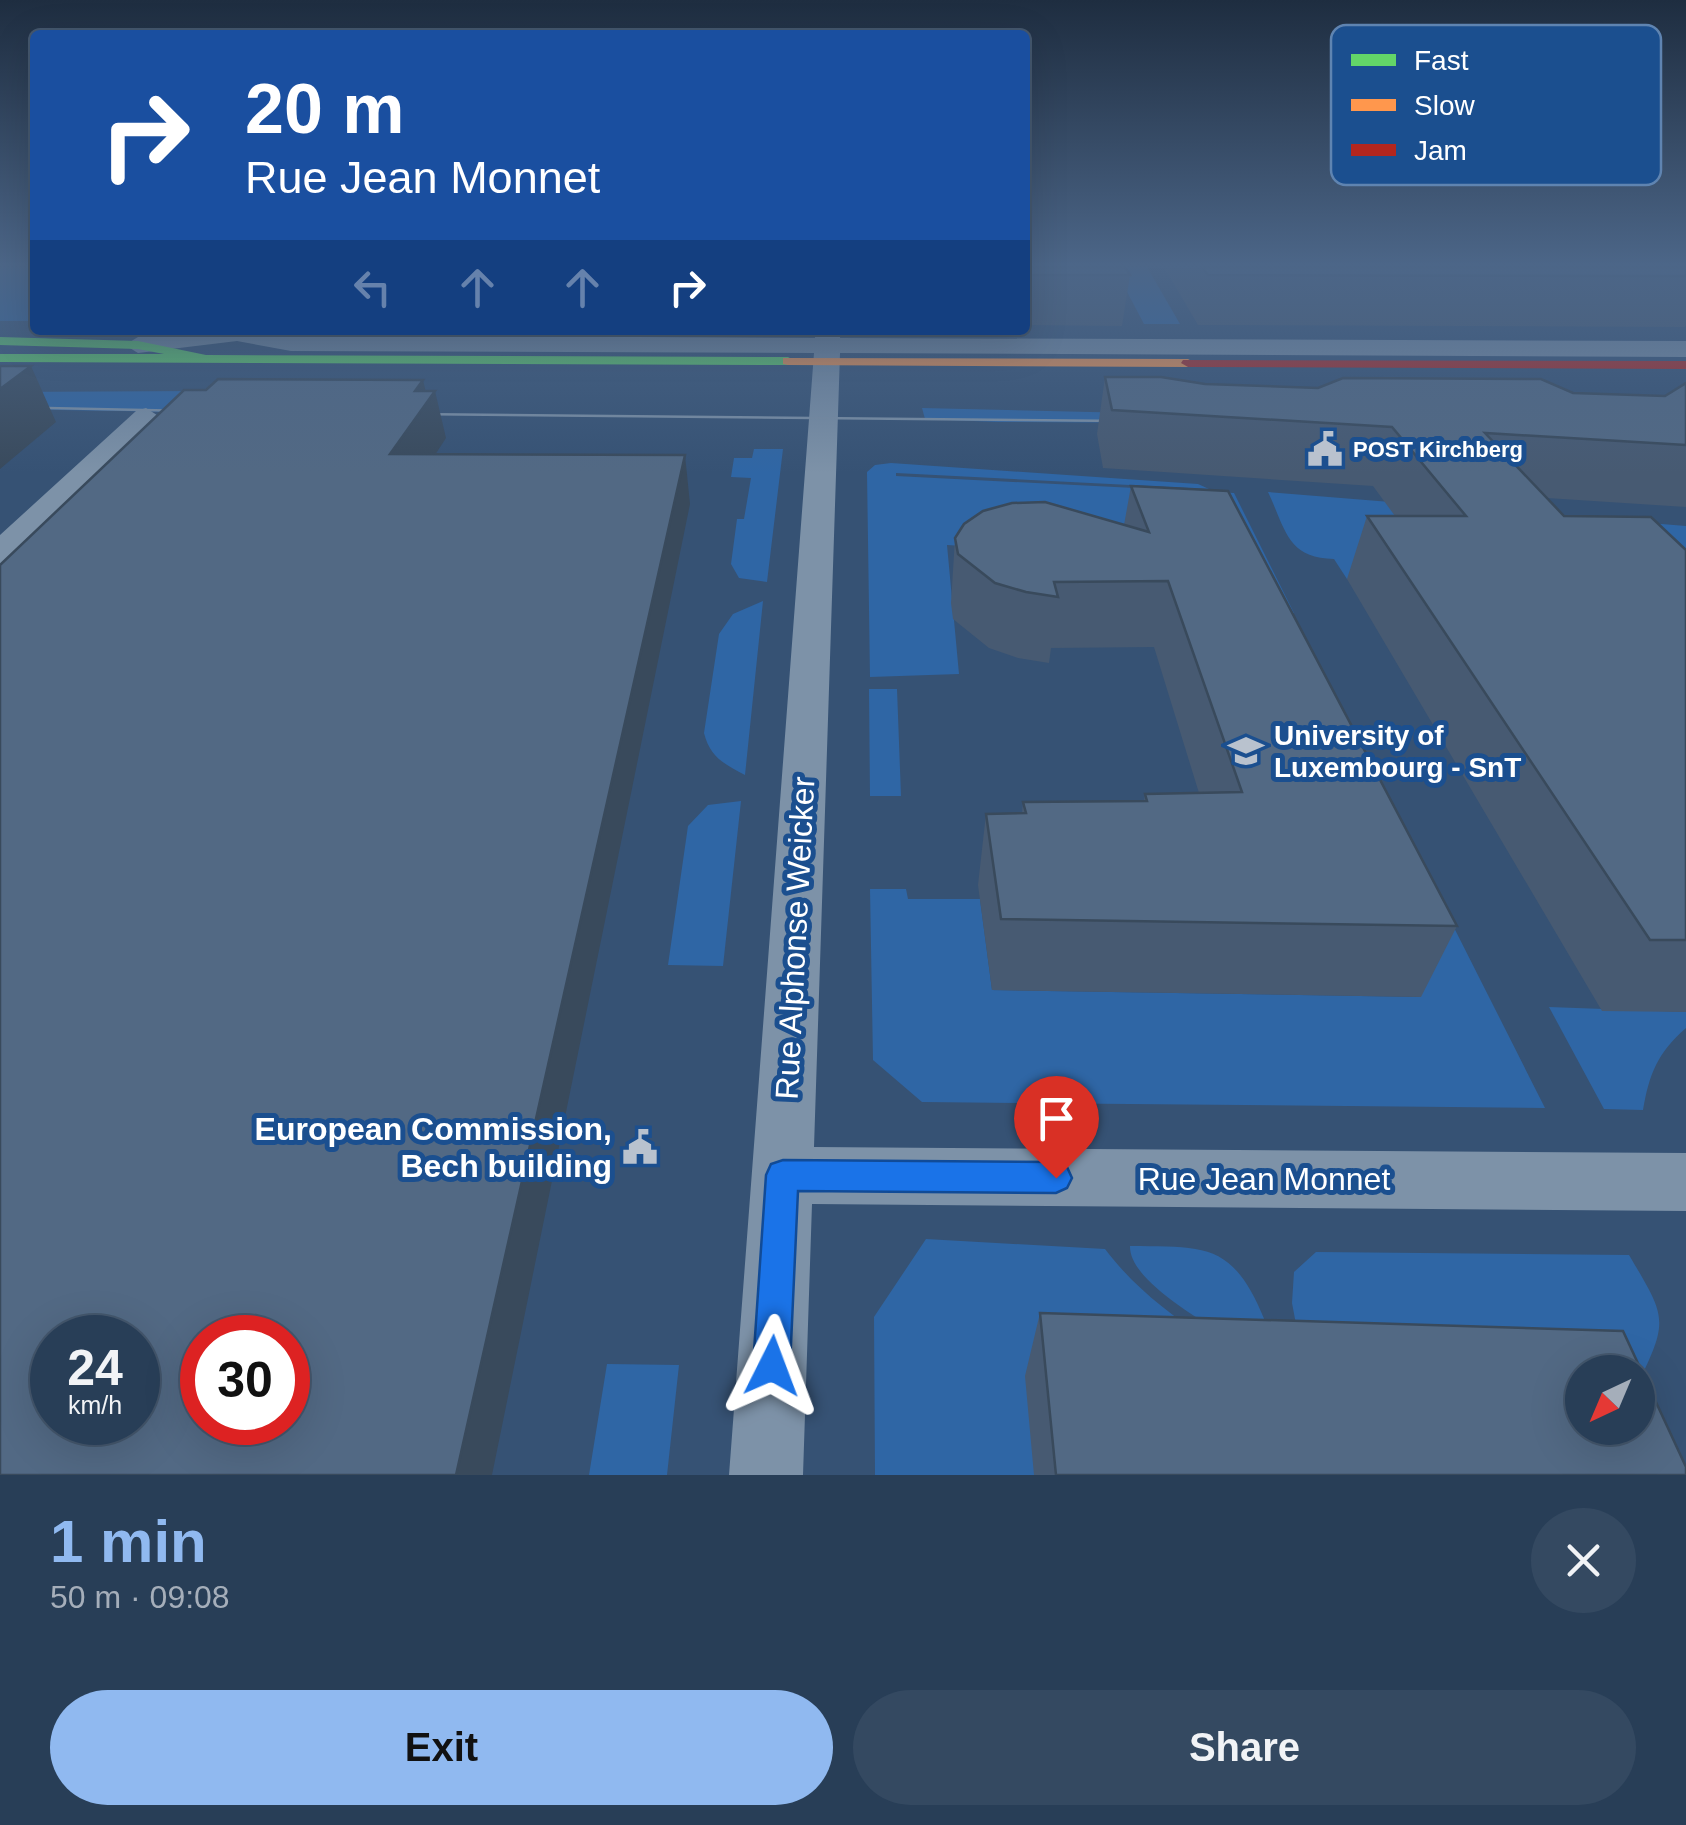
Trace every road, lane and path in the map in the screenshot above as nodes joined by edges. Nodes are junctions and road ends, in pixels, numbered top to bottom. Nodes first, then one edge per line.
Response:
1 (211, 336) edge
2 (256, 336) edge
3 (0, 341) edge
4 (138, 346) junction
5 (1686, 348) edge
6 (1033, 354) junction
7 (0, 358) edge
8 (208, 359) junction
9 (826, 364) edge
10 (1686, 365) edge
11 (0, 379) edge
12 (1686, 386) edge
13 (146, 417) dead end
14 (8, 538) edge
15 (783, 1175) junction
16 (1686, 1182) edge
17 (766, 1475) edge

1 - 4 street
2 - 9 street
3 - 4 main road
4 - 8 main road
5 - 6 street
6 - 9 street
6 - 10 main road
7 - 8 main road
8 - 9 main road
9 - 11 main road
9 - 12 main road
9 - 15 street, Rue Alphonse Weicker
13 - 14 street
15 - 16 street, Rue Jean Monnet
15 - 17 street, Rue Alphonse Weicker

